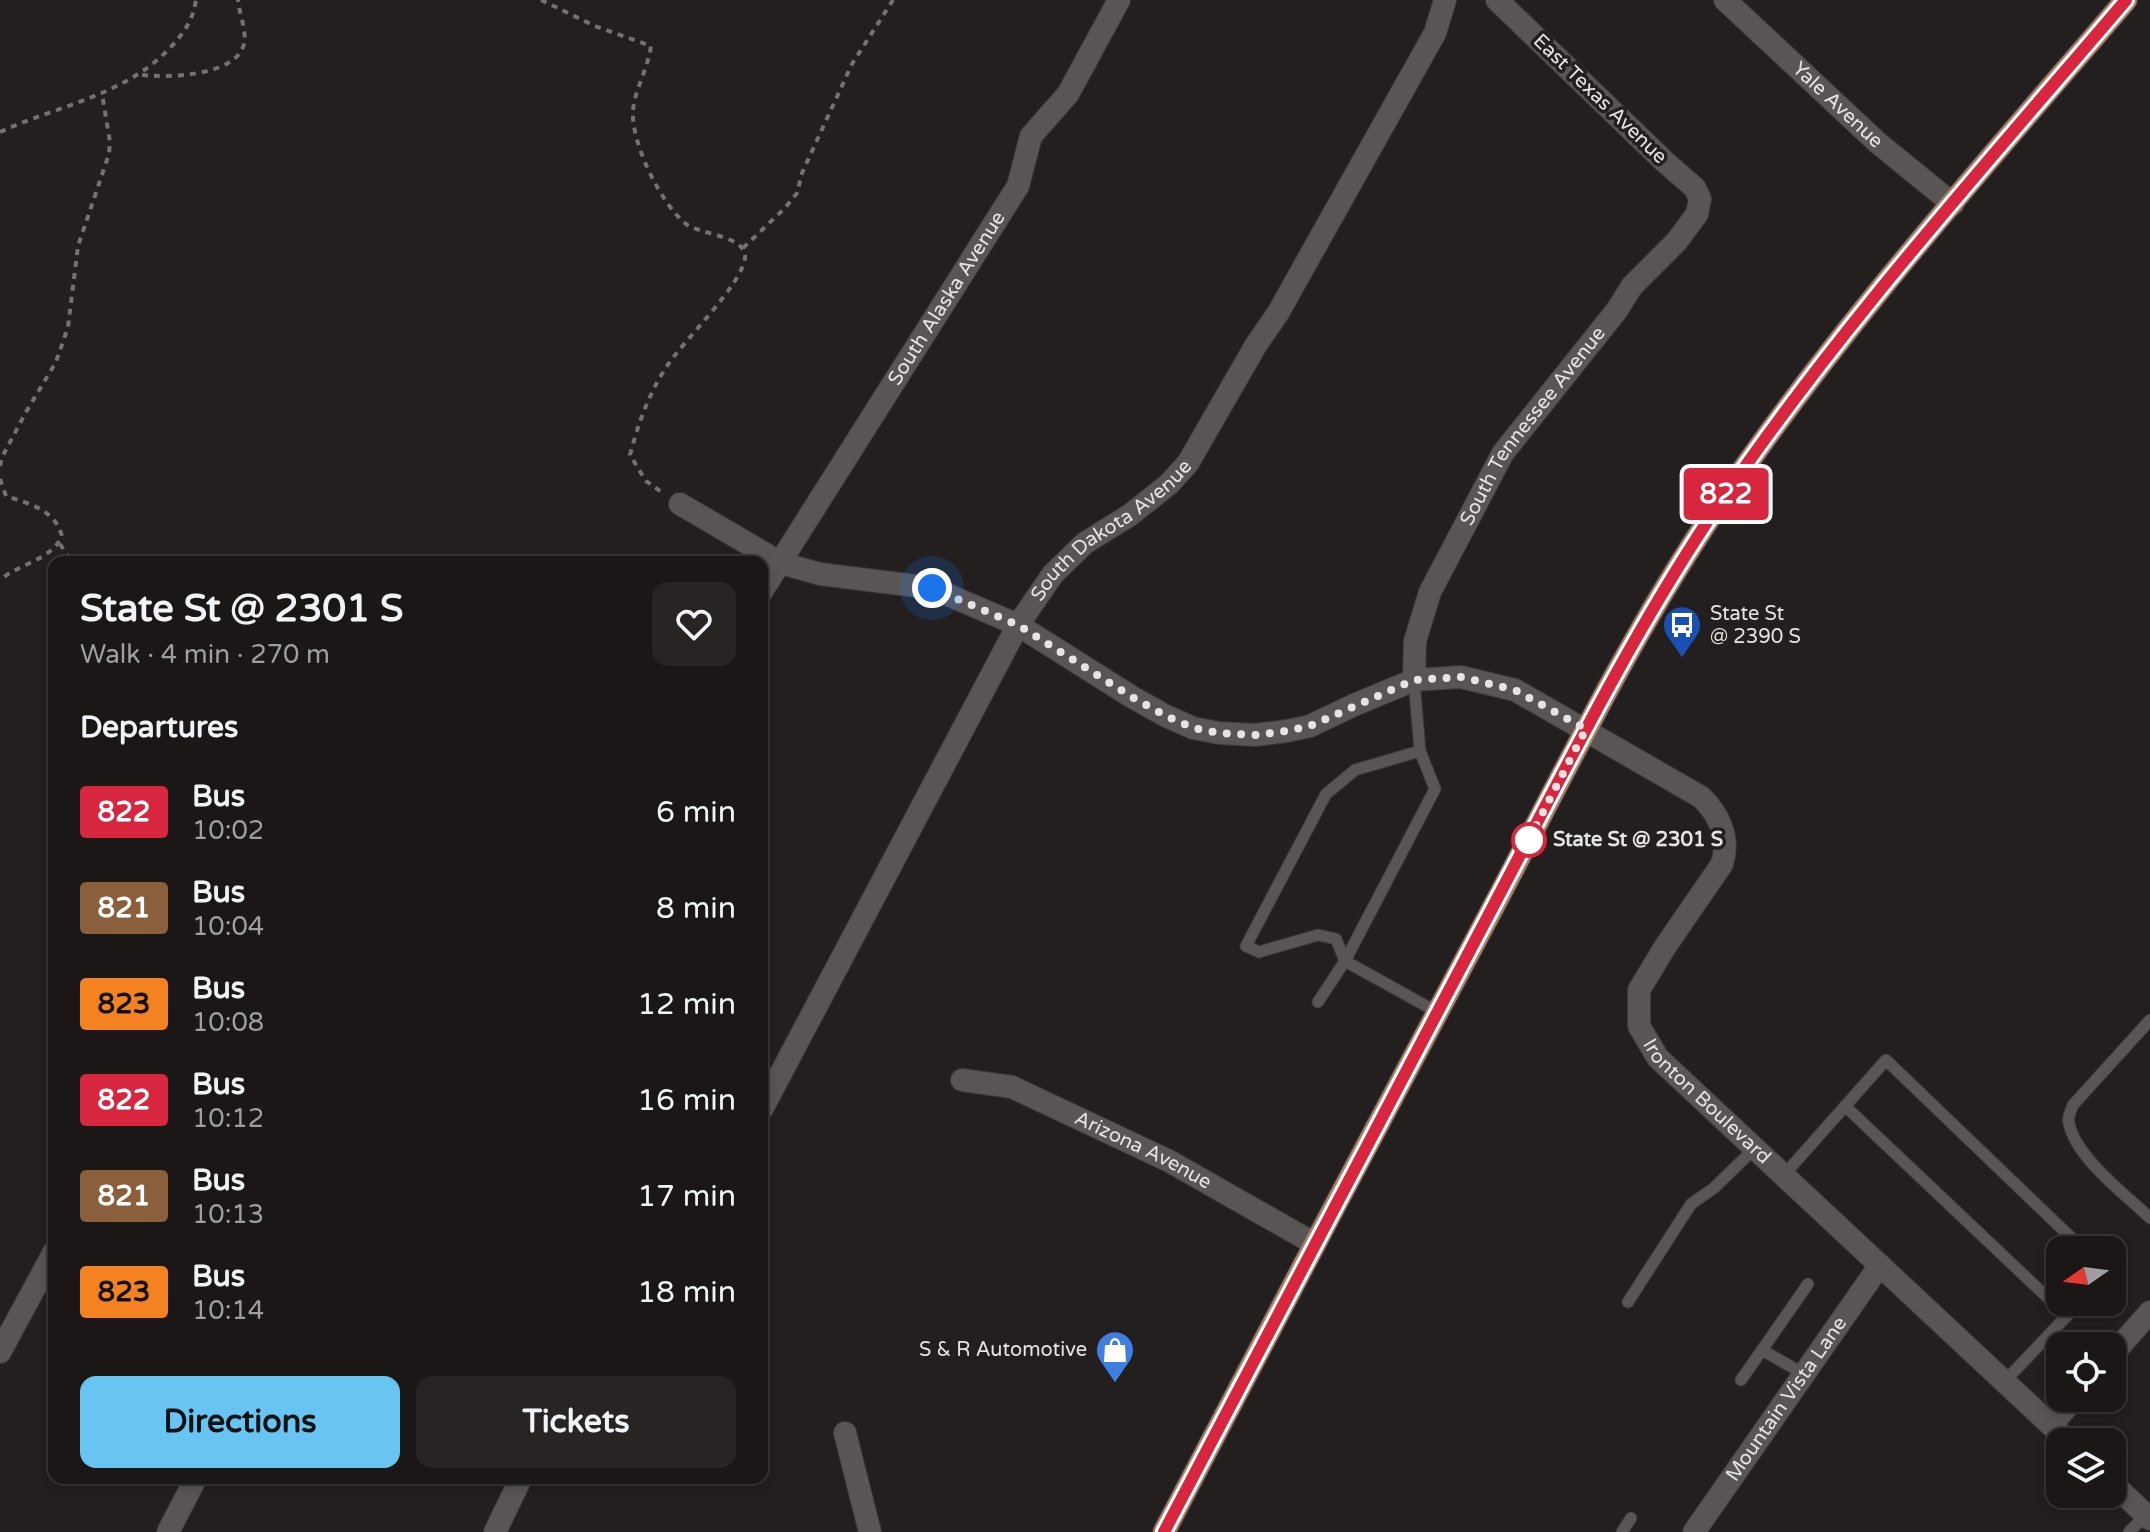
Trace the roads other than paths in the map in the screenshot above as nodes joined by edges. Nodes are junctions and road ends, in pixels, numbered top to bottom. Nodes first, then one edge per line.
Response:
1 (1119, 0) edge
2 (1445, 0) edge
3 (1497, 0) edge
4 (1725, 0) edge
5 (2126, 0) edge
6 (1700, 199) joint
7 (1953, 204) junction
8 (680, 504) road end
9 (781, 563) junction
10 (768, 582) edge
11 (1018, 625) junction
12 (1414, 680) junction
13 (1586, 729) junction
14 (1420, 751) junction
15 (1345, 961) junction
16 (1318, 1002) dead end
17 (1437, 1012) junction
18 (2150, 1020) edge
19 (962, 1080) dead end
20 (768, 1098) edge
21 (1845, 1106) junction
22 (1755, 1148) junction
23 (1784, 1175) junction
24 (2150, 1218) edge
25 (2069, 1236) edge
26 (1315, 1244) junction
27 (48, 1263) edge
28 (1880, 1265) junction
29 (1808, 1284) dead end
30 (2046, 1296) edge
31 (1628, 1302) dead end
32 (2150, 1312) edge
33 (2067, 1316) edge
34 (2126, 1339) edge
35 (1762, 1350) junction
36 (0, 1352) edge
37 (1804, 1374) junction
38 (1741, 1380) dead end
39 (2005, 1381) junction
40 (2063, 1412) edge
41 (2051, 1425) junction
42 (2054, 1428) edge
43 (845, 1433) dead end
44 (193, 1484) edge
45 (518, 1484) edge
46 (2126, 1496) edge
47 (2148, 1517) edge
48 (1631, 1518) dead end
49 (168, 1532) edge
50 (495, 1532) edge
51 (870, 1532) edge
52 (1164, 1532) edge
53 (1622, 1532) edge
54 (1694, 1532) edge
55 (2129, 1532) edge

1 - 9 street, South Alaska Avenue
2 - 11 street, South Dakota Avenue
3 - 6 street, East Texas Avenue
4 - 7 street, Yale Avenue
5 - 7 main road
6 - 12 street, South Tennessee Avenue
7 - 13 main road
8 - 9 street
9 - 10 street, South Alaska Avenue
9 - 11 street
11 - 12 street
11 - 20 street, South Dakota Avenue
12 - 13 street, Ironton Boulevard
12 - 14 lane
13 - 17 main road
13 - 22 street, Ironton Boulevard
14 - 15 lane
14 - 15 lane
15 - 16 lane
15 - 17 lane
17 - 26 main road
18 - 24 lane
19 - 26 street, Arizona Avenue
21 - 23 lane
21 - 25 lane
21 - 30 lane
22 - 23 street, Ironton Boulevard
22 - 31 lane
23 - 28 street, Ironton Boulevard
26 - 52 main road
27 - 36 street
28 - 37 street, Mountain Vista Lane
28 - 39 street, Ironton Boulevard
29 - 35 lane
32 - 34 street
33 - 39 lane
35 - 37 lane
35 - 38 lane
37 - 54 street, Mountain Vista Lane
39 - 41 street, Ironton Boulevard
40 - 41 street
41 - 42 street, Ironton Boulevard
43 - 51 street
44 - 49 street
45 - 50 street
46 - 47 street
47 - 55 lane
48 - 53 lane

